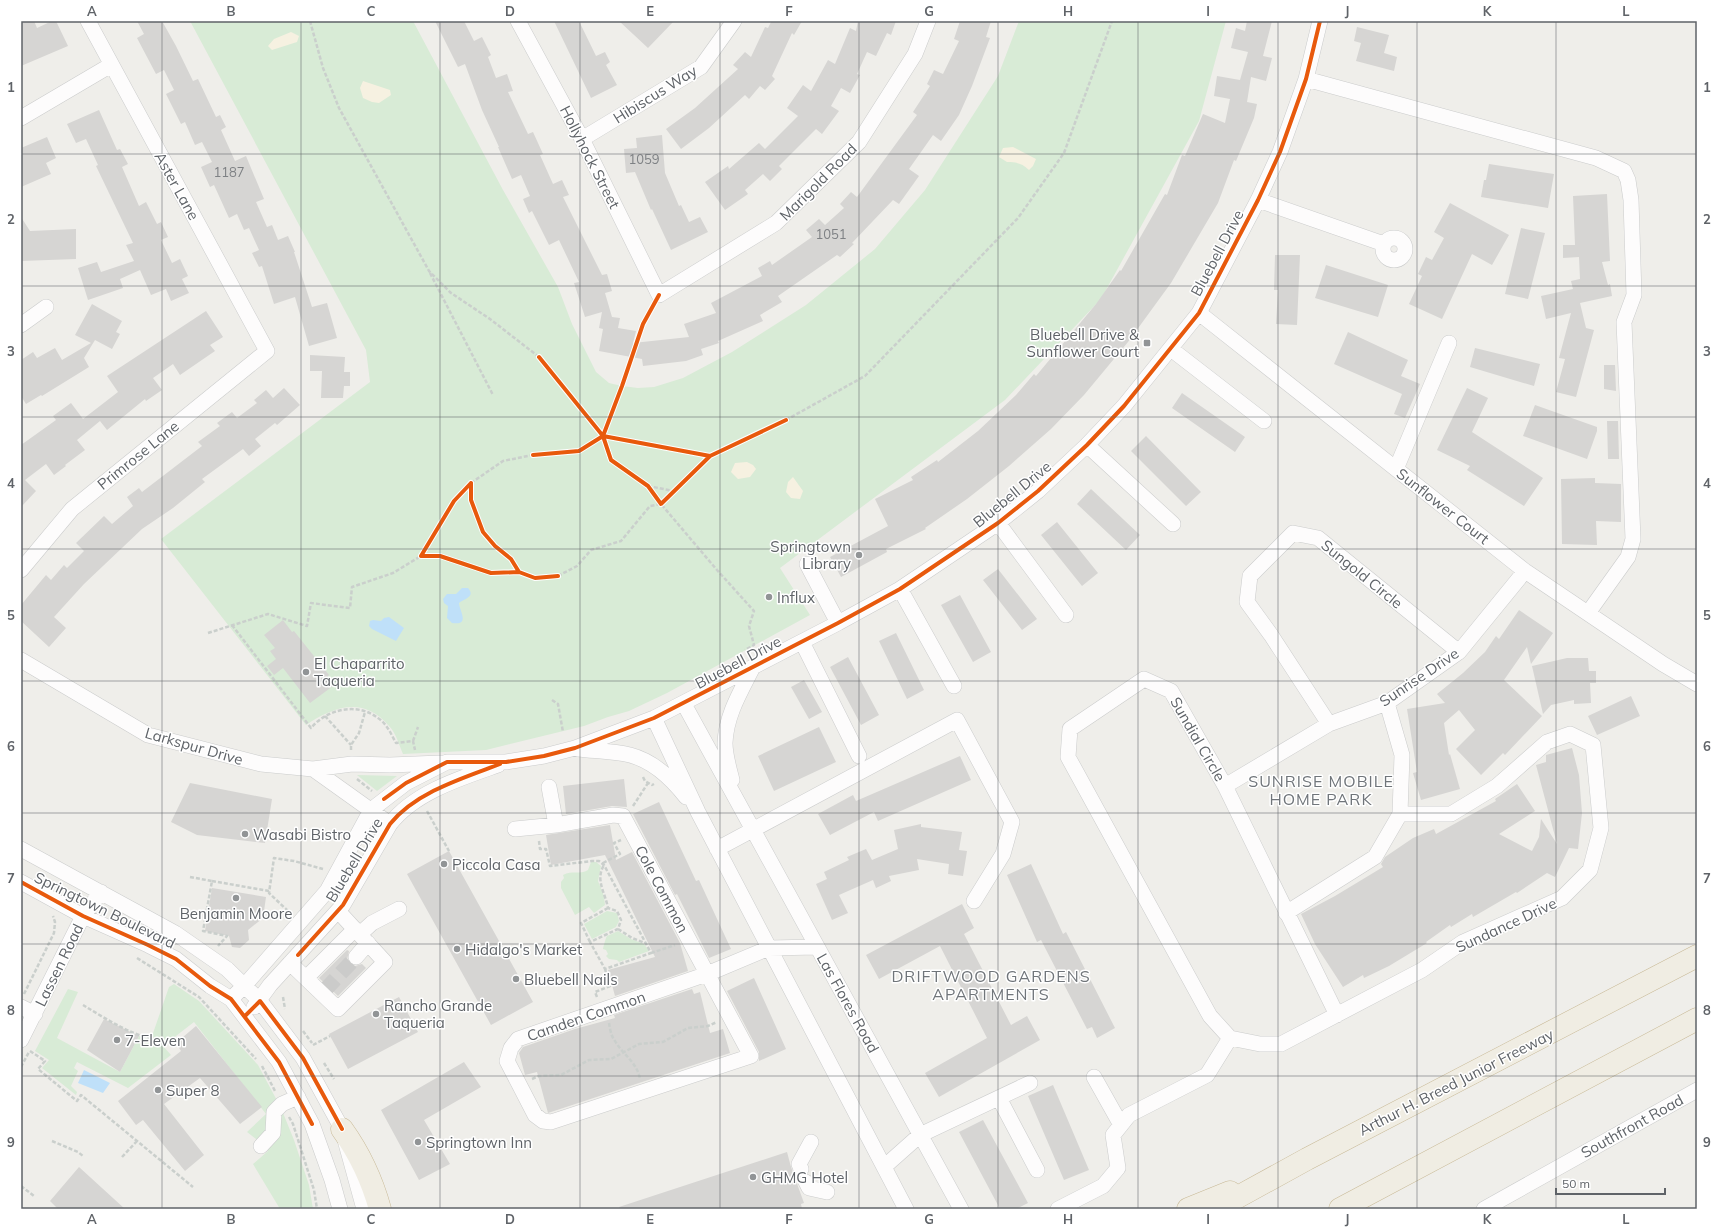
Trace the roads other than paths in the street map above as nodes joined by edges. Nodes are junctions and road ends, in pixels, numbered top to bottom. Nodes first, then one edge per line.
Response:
1 (88, 21) edge
2 (518, 21) edge
3 (734, 21) edge
4 (928, 21) edge
5 (1320, 21) edge
6 (110, 65) junction
7 (1306, 79) junction
8 (21, 118) edge
9 (582, 139) junction
10 (1258, 200) junction
11 (1384, 244) dead end
12 (659, 295) joint
13 (46, 307) dead end
14 (1199, 313) junction
15 (21, 325) edge
16 (1449, 343) dead end
17 (1171, 349) junction
18 (267, 351) joint
19 (1264, 421) dead end
20 (1087, 445) junction
21 (1396, 469) junction
22 (998, 523) junction
23 (1173, 524) dead end
24 (807, 564) dead end
25 (21, 570) edge
26 (1525, 571) junction
27 (900, 588) junction
28 (1588, 613) junction
29 (1066, 615) dead end
30 (838, 623) junction
31 (802, 642) junction
32 (1459, 652) junction
33 (21, 660) edge
34 (753, 667) junction
35 (1697, 684) edge
36 (954, 686) dead end
37 (1387, 703) junction
38 (684, 704) junction
39 (654, 718) junction
40 (1329, 724) junction
41 (575, 748) junction
42 (859, 756) dead end
43 (447, 762) junction
44 (506, 762) junction
45 (313, 769) junction
46 (1225, 786) junction
47 (549, 787) dead end
48 (735, 796) junction
49 (371, 810) junction
50 (698, 812) junction
51 (1400, 814) junction
52 (390, 824) junction
53 (556, 825) junction
54 (515, 829) dead end
55 (753, 830) junction
56 (21, 849) edge
57 (718, 849) junction
58 (21, 882) edge
59 (102, 892) junction
60 (974, 901) dead end
61 (399, 909) dead end
62 (338, 910) junction
63 (1286, 913) junction
64 (83, 916) junction
65 (361, 936) junction
66 (817, 947) junction
67 (769, 948) junction
68 (1697, 956) edge
69 (356, 957) tunnel mouth
70 (290, 963) junction
71 (708, 974) junction
72 (306, 978) junction
73 (245, 985) junction
74 (231, 999) junction
75 (260, 1000) junction
76 (21, 1007) edge
77 (35, 1014) junction
78 (1337, 1015) junction
79 (245, 1016) junction
80 (1697, 1018) edge
81 (1230, 1038) junction
82 (21, 1040) edge
83 (751, 1056) joint
84 (1094, 1077) dead end
85 (1030, 1082) dead end
86 (1697, 1090) edge
87 (298, 1096) junction
88 (999, 1098) junction
89 (1121, 1125) junction
90 (342, 1129) junction
91 (920, 1135) junction
92 (811, 1142) dead end
93 (261, 1146) dead end
94 (1307, 1159) junction
95 (884, 1167) junction
96 (1037, 1170) dead end
97 (827, 1192) dead end
98 (340, 1209) edge
99 (364, 1209) edge
100 (380, 1209) edge
101 (906, 1209) edge
102 (961, 1209) edge
103 (1058, 1209) edge
104 (1188, 1209) edge
105 (1216, 1209) edge
106 (1340, 1209) edge
107 (1484, 1209) edge

1 - 6 street, Aster Lane
2 - 9 street, Hollyhock Street
3 - 9 street, Hibiscus Way
4 - 12 street, Marigold Road
5 - 7 street, Bluebell Drive
6 - 8 street
6 - 18 street, Aster Lane
7 - 10 street, Bluebell Drive
7 - 28 street
9 - 12 street, Hollyhock Street
10 - 11 street
10 - 14 street, Bluebell Drive
13 - 15 street
14 - 17 street, Bluebell Drive
14 - 21 street, Sunflower Court
16 - 21 street
17 - 19 street
17 - 20 street, Bluebell Drive
18 - 25 street, Primrose Lane
20 - 22 street, Bluebell Drive
20 - 23 street
21 - 26 street, Sunflower Court
22 - 27 street, Bluebell Drive
22 - 29 street
24 - 30 street
26 - 28 street, Sunflower Court
26 - 32 street, Sunrise Drive
27 - 30 street, Bluebell Drive
27 - 36 street
28 - 35 street, Sunflower Court
30 - 31 street, Bluebell Drive
31 - 34 street, Bluebell Drive
31 - 42 street
32 - 37 street, Sunrise Drive
32 - 40 street, Sungold Circle
33 - 45 street, Larkspur Drive
34 - 38 street, Bluebell Drive
34 - 48 street, Las Flores Road
37 - 40 street, Sunrise Drive
37 - 51 street
38 - 39 street, Bluebell Drive
38 - 48 street, Las Flores Road
39 - 41 street, Bluebell Drive
39 - 50 street
40 - 46 street, Sunrise Drive
41 - 44 street, Bluebell Drive
41 - 50 street
43 - 44 street, Bluebell Drive
43 - 45 street, Larkspur Drive
43 - 49 street, Bluebell Drive
44 - 52 street, Bluebell Drive
45 - 49 street, Larkspur Drive
46 - 63 street, Sundial Circle
46 - 81 street, Sundial Circle
47 - 53 street
48 - 55 street, Las Flores Road
49 - 52 street, Larkspur Drive
49 - 73 street, Bluebell Drive
50 - 57 street
51 - 63 street
51 - 78 street, Sundance Drive
52 - 62 street, Bluebell Drive
53 - 54 street
53 - 71 street, Cole Common
55 - 57 street
55 - 60 street
55 - 66 street, Las Flores Road
56 - 59 street, Springtown Boulevard
57 - 67 street
58 - 64 street, Springtown Boulevard
59 - 64 street, Lassen Road
59 - 73 street, Springtown Boulevard
61 - 65 street
62 - 65 street
62 - 70 street, Bluebell Drive
63 - 78 street, Sundial Circle
64 - 74 street, Springtown Boulevard
64 - 77 street, Lassen Road
65 - 69 street
65 - 72 street
65 - 72 street
66 - 67 street, Camden Common
66 - 91 street, Las Flores Road
67 - 71 street, Camden Common
67 - 95 street
68 - 94 highway, Arthur H. Breed Junior Freeway
70 - 72 street
70 - 75 street, Bluebell Drive
71 - 83 street, Cole Common
71 - 83 street, Camden Common
73 - 74 street, Bluebell Drive
73 - 75 street, Springtown Boulevard
74 - 79 street, Springtown Boulevard
75 - 79 street, Bluebell Drive
75 - 90 street, Springtown Boulevard
76 - 77 street
77 - 82 street, Lassen Road
78 - 81 street, Sundance Drive
79 - 87 street, Springtown Boulevard
80 - 106 highway
81 - 89 street
84 - 89 street
85 - 88 street
86 - 107 street, Southfront Road
87 - 93 street
87 - 98 street, Springtown Boulevard
88 - 91 street
88 - 96 street
89 - 103 street
90 - 99 street, Springtown Boulevard
90 - 100 highway
91 - 95 street
91 - 102 street, Las Flores Road
92 - 97 street
94 - 104 highway
94 - 105 highway, Arthur H. Breed Junior Freeway
95 - 101 street

